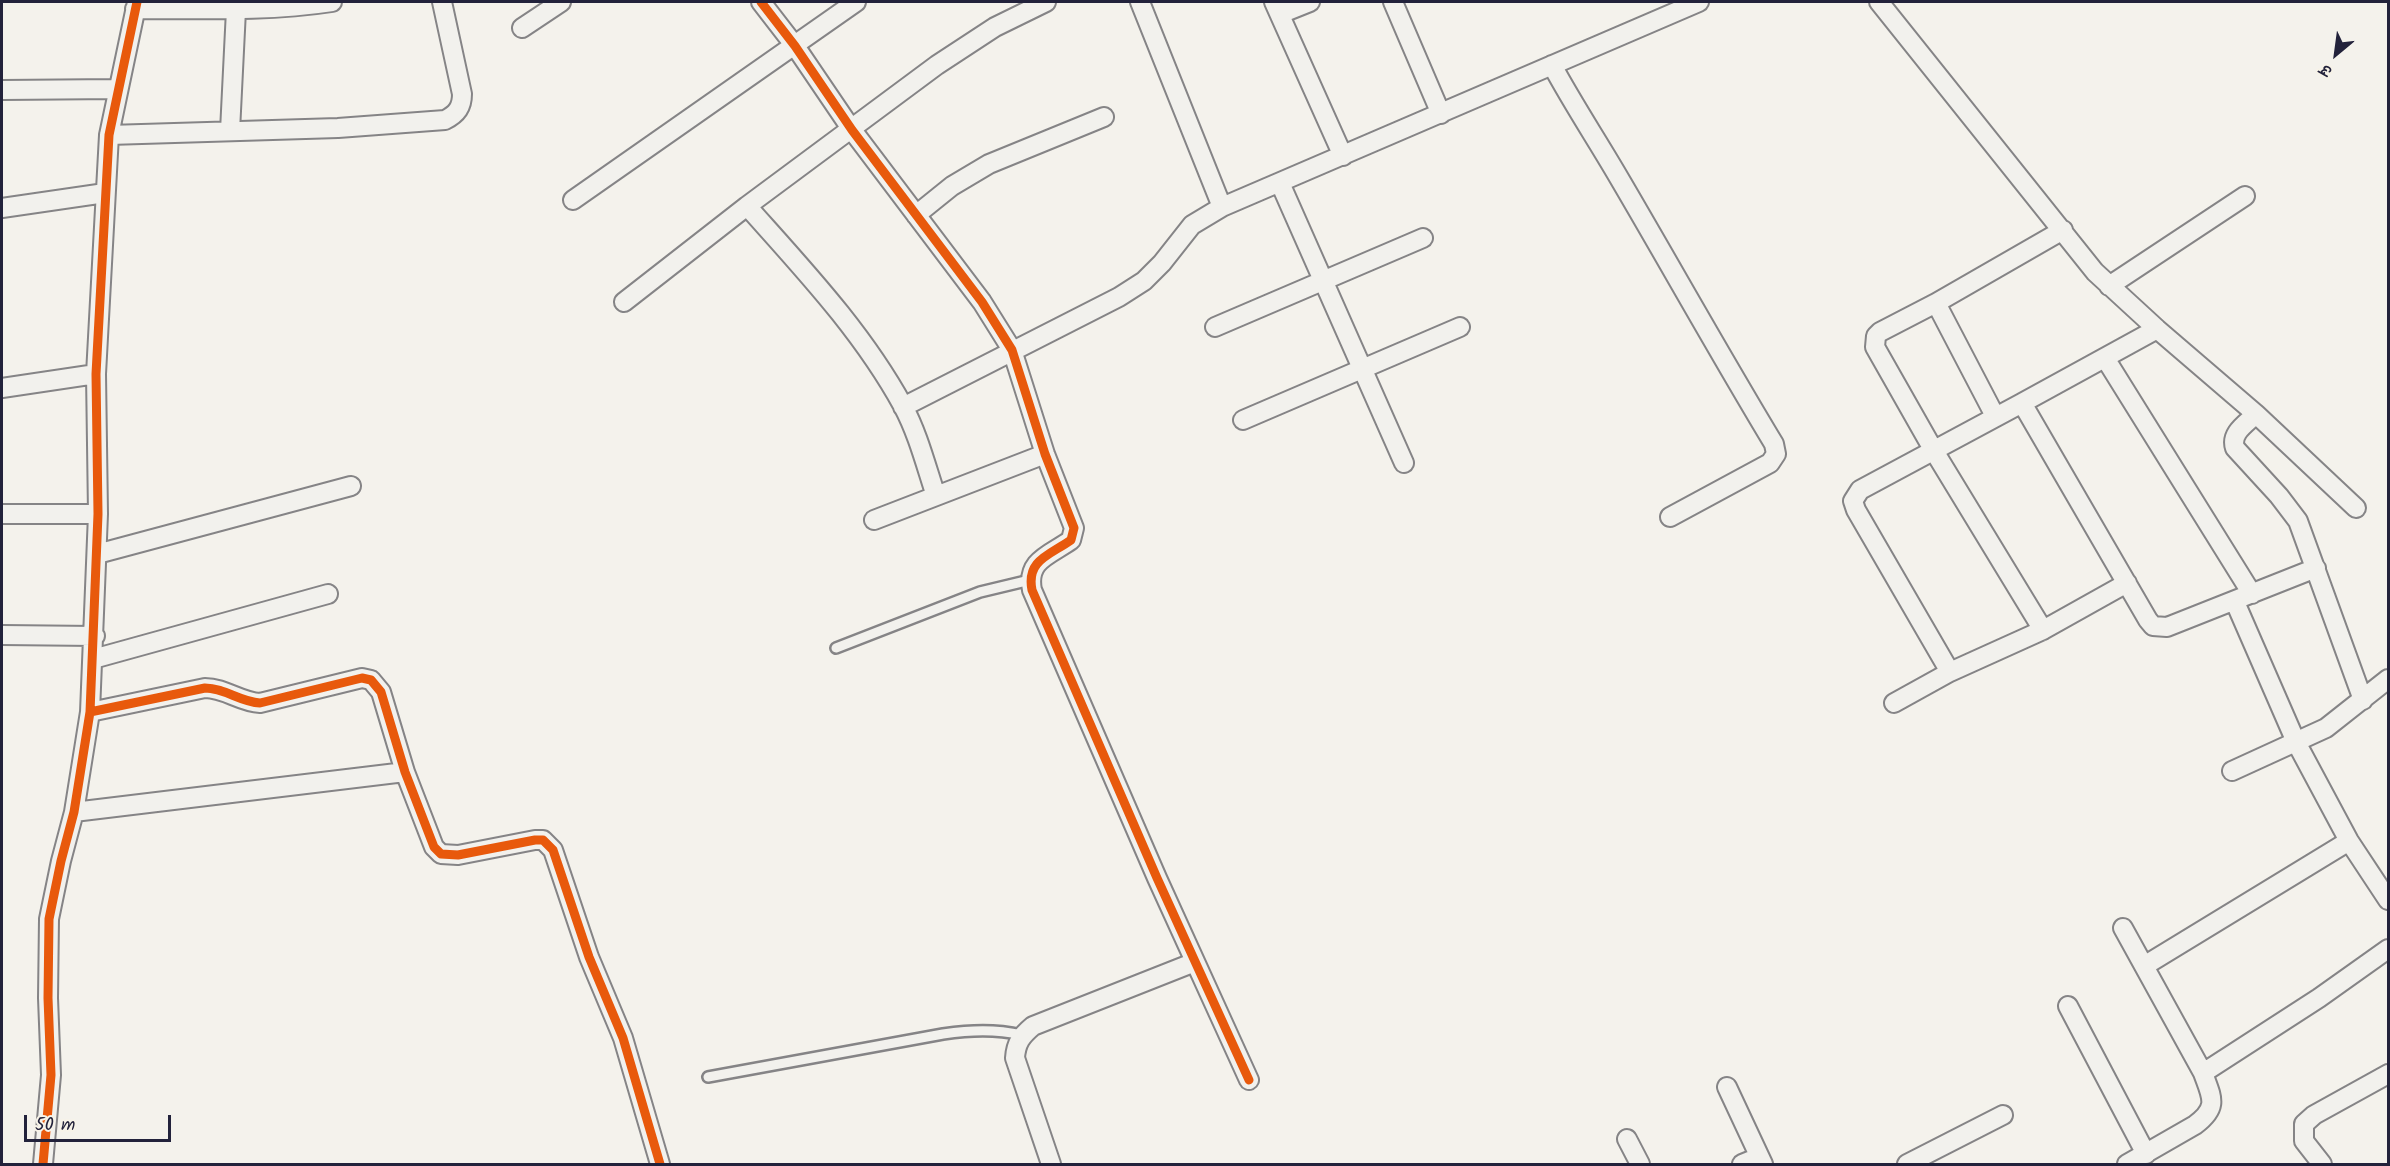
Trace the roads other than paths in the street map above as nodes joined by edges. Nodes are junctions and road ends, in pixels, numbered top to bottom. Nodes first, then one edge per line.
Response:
1 (332, 2) edge
2 (442, 2) edge
3 (561, 2) edge
4 (761, 2) edge
5 (856, 2) edge
6 (1046, 2) edge
7 (1140, 2) edge
8 (1310, 2) edge
9 (1393, 2) edge
10 (1699, 2) edge
11 (1879, 2) edge
12 (136, 5) edge
13 (1277, 8) edge
14 (236, 9) junction
15 (522, 28) dead end
16 (795, 46) junction
17 (1552, 65) junction
18 (117, 89) junction
19 (2, 90) edge
20 (1441, 114) junction
21 (1104, 117) dead end
22 (852, 130) junction
23 (230, 131) junction
24 (109, 135) junction
25 (1342, 156) junction
26 (1281, 183) junction
27 (105, 193) junction
28 (2245, 196) dead end
29 (573, 200) dead end
30 (747, 206) junction
31 (1222, 207) junction
32 (2, 208) edge
33 (916, 215) junction
34 (2063, 230) junction
35 (1423, 238) dead end
36 (1324, 281) junction
37 (2109, 286) junction
38 (624, 303) dead end
39 (1936, 303) junction
40 (1215, 327) dead end
41 (1460, 327) dead end
42 (2157, 328) junction
43 (1012, 350) junction
44 (2105, 358) junction
45 (1362, 368) junction
46 (96, 374) junction
47 (2, 388) edge
48 (2022, 403) junction
49 (903, 407) junction
50 (2256, 414) junction
51 (1995, 416) junction
52 (1243, 420) dead end
53 (1934, 451) junction
54 (1046, 454) junction
55 (1404, 463) dead end
56 (351, 486) dead end
57 (936, 496) junction
58 (2356, 508) dead end
59 (2, 514) edge
60 (98, 514) junction
61 (1670, 517) dead end
62 (874, 520) dead end
63 (97, 554) junction
64 (2316, 568) junction
65 (1030, 580) junction
66 (2127, 583) junction
67 (328, 594) dead end
68 (2252, 594) junction
69 (2235, 602) junction
70 (2043, 630) junction
71 (2, 635) edge
72 (95, 636) junction
73 (836, 648) dead end
74 (93, 659) junction
75 (1950, 672) junction
76 (2388, 679) edge
77 (2363, 700) junction
78 (1894, 703) dead end
79 (90, 712) junction
80 (2296, 742) junction
81 (2232, 771) dead end
82 (405, 772) junction
83 (74, 812) junction
84 (2349, 841) junction
85 (2388, 900) edge
86 (2123, 928) dead end
87 (2388, 949) edge
88 (1195, 962) junction
89 (2144, 966) junction
90 (2068, 1006) dead end
91 (1022, 1035) junction
92 (2203, 1073) junction
93 (2388, 1074) edge
94 (708, 1077) dead end
95 (1249, 1080) dead end
96 (1727, 1087) dead end
97 (2003, 1115) dead end
98 (1627, 1139) dead end
99 (2146, 1154) junction
100 (1761, 1161) edge
101 (43, 1164) edge
102 (660, 1164) edge
103 (1051, 1164) edge
104 (1640, 1164) edge
105 (1742, 1164) edge
106 (1907, 1164) edge
107 (2127, 1164) edge
108 (2322, 1164) edge

1 - 14 street
2 - 23 street
3 - 15 street
4 - 16 street
5 - 16 street
6 - 22 street
7 - 31 street
8 - 13 street
9 - 20 street
10 - 17 street
11 - 34 street
12 - 14 street
12 - 18 street
13 - 25 street
14 - 23 street
16 - 22 street
16 - 29 street
17 - 20 street
17 - 61 street
18 - 19 street
18 - 24 street
20 - 25 street
21 - 33 street
22 - 30 street
22 - 33 street
23 - 24 street
24 - 27 street
25 - 26 street
26 - 31 street
26 - 36 street
27 - 32 street
27 - 46 street
28 - 37 street
30 - 38 street
30 - 49 street
31 - 43 street
33 - 43 street
34 - 37 street
34 - 39 street
35 - 36 street
36 - 40 street
36 - 45 street
37 - 42 street
39 - 51 street
39 - 53 street
41 - 45 street
42 - 44 street
42 - 50 street
43 - 49 street
43 - 54 street
44 - 48 street
44 - 68 street
45 - 52 street
45 - 55 street
46 - 47 street
46 - 60 street
48 - 51 street
48 - 66 street
49 - 57 street
50 - 58 street
50 - 64 street
51 - 53 street
53 - 70 street
53 - 75 street
54 - 57 street
54 - 65 street
56 - 63 street
57 - 62 street
59 - 60 street
60 - 63 street
63 - 72 street
64 - 68 street
64 - 77 street
65 - 73 lane
65 - 88 street
66 - 69 street
66 - 70 street
67 - 74 street
68 - 69 street
69 - 80 street
70 - 75 street
71 - 72 street
72 - 74 street
74 - 79 street
75 - 78 street
76 - 77 street
77 - 80 street
79 - 82 street
79 - 83 street
80 - 81 street
80 - 84 street
82 - 83 street
82 - 102 street
83 - 101 street
84 - 85 street
84 - 89 street
86 - 89 street
87 - 92 street
88 - 91 street
88 - 95 street
89 - 92 street
90 - 99 street
91 - 94 lane
91 - 103 street
92 - 99 street
93 - 108 street
96 - 100 street
97 - 106 street
98 - 104 street
99 - 107 street
100 - 105 street

